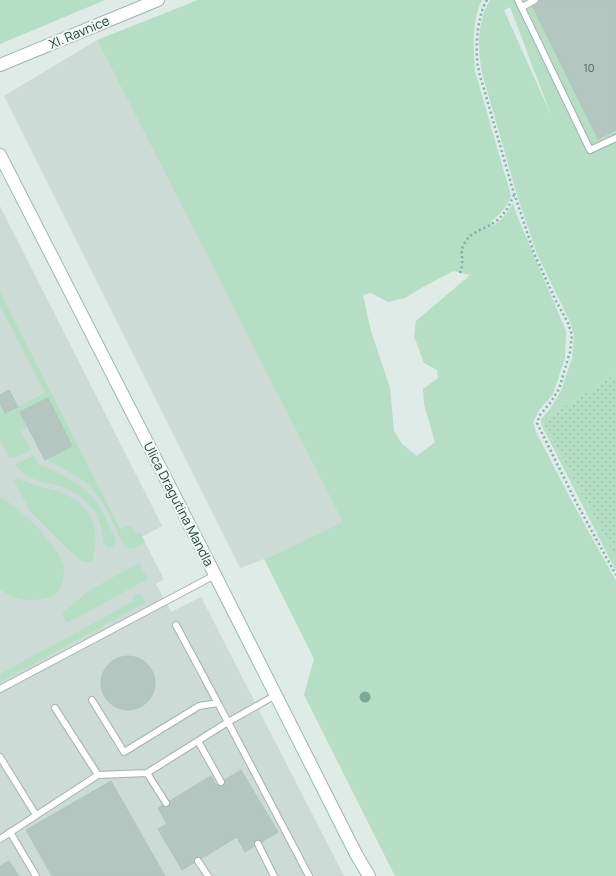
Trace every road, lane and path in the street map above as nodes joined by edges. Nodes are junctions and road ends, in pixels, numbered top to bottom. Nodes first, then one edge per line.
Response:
1 (158, 0) edge
2 (487, 0) edge
3 (518, 0) edge
4 (535, 0) edge
5 (522, 7) junction
6 (0, 66) edge
7 (616, 138) edge
8 (0, 155) edge
9 (514, 195) junction
10 (460, 273) dead end
11 (215, 575) junction
12 (616, 575) edge
13 (176, 625) dead end
14 (0, 689) edge
15 (276, 695) junction
16 (92, 700) dead end
17 (218, 702) junction
18 (55, 708) dead end
19 (228, 722) junction
20 (198, 741) junction
21 (0, 757) edge
22 (147, 773) junction
23 (98, 775) junction
24 (221, 782) dead end
25 (166, 803) dead end
26 (36, 815) junction
27 (10, 832) junction
28 (0, 839) edge
29 (258, 844) dead end
30 (356, 854) junction
31 (198, 861) dead end
32 (36, 876) edge
33 (208, 876) edge
34 (274, 876) edge
35 (309, 876) edge
36 (362, 876) edge
37 (369, 876) edge

1 - 6 main road, XI. Ravnice
2 - 9 path
3 - 5 lane
4 - 5 lane
5 - 7 lane
8 - 11 main road, Ulica Dragutina Mandla
9 - 10 path
9 - 12 path
11 - 14 lane
11 - 15 main road, Ulica Dragutina Mandla
13 - 17 lane
15 - 19 lane
15 - 30 main road, Ulica Dragutina Mandla
16 - 17 lane
17 - 19 lane
18 - 23 lane
19 - 20 lane
19 - 35 lane
20 - 22 lane
20 - 24 lane
21 - 26 lane
22 - 23 lane
22 - 25 lane
23 - 26 lane
26 - 27 lane
27 - 28 lane
27 - 32 lane
29 - 34 lane
30 - 36 main road, Ulica Dragutina Mandla
30 - 37 main road, Ulica Dragutina Mandla
31 - 33 lane

